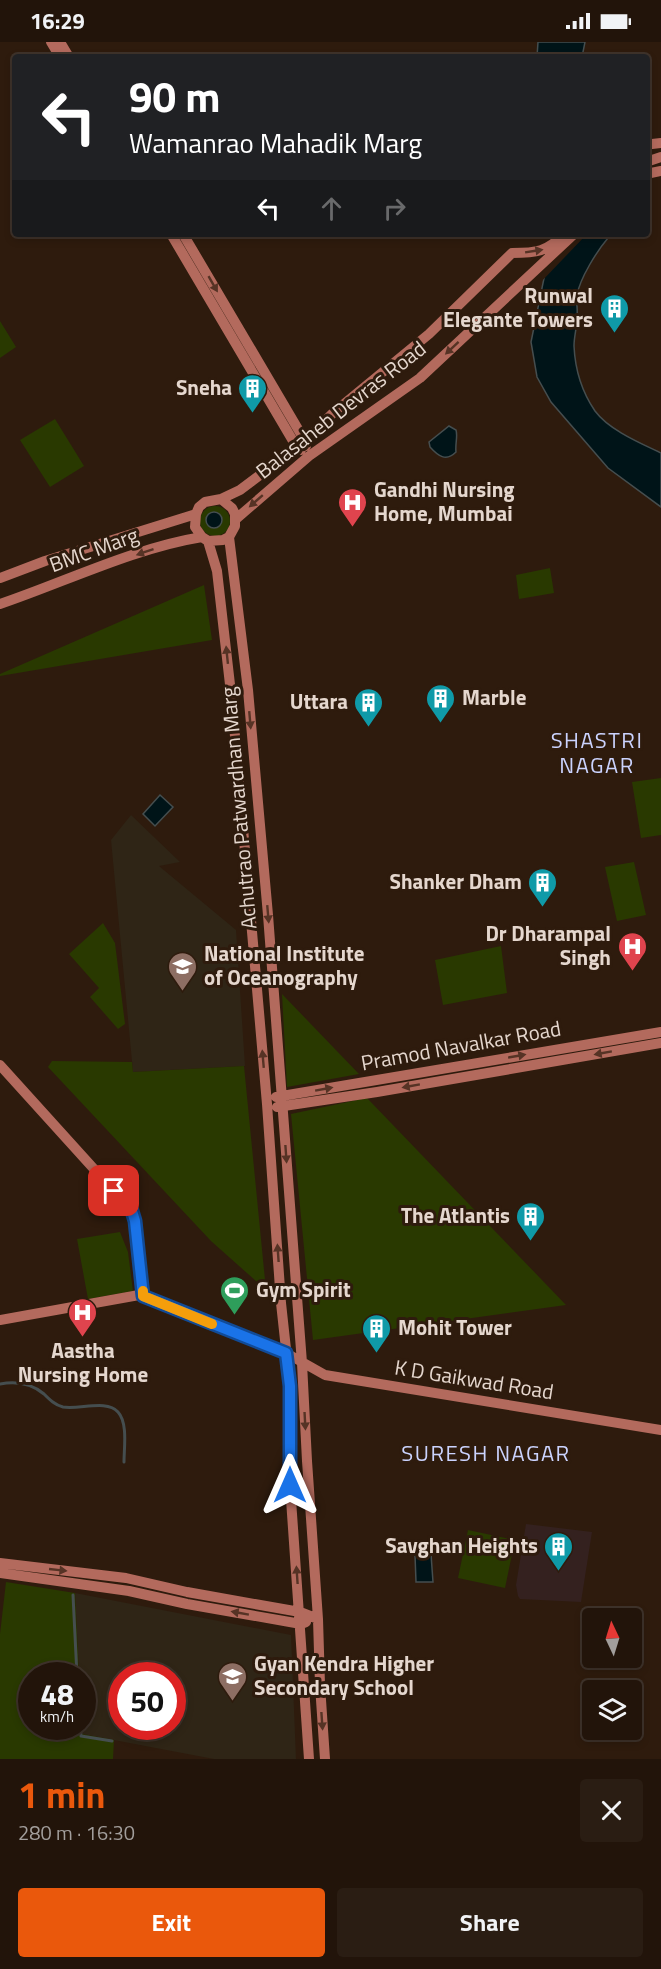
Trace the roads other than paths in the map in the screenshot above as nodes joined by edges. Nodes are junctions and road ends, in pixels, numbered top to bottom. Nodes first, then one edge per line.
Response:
1 (173, 237) edge
2 (185, 237) edge
3 (562, 237) edge
4 (570, 237) edge
5 (555, 248) junction
6 (277, 404) junction
7 (301, 443) junction
8 (309, 456) junction
9 (221, 499) junction
10 (196, 514) junction
11 (236, 519) junction
12 (229, 537) junction
13 (205, 539) junction
14 (0, 578) edge
15 (0, 604) edge
16 (661, 1032) edge
17 (661, 1042) edge
18 (0, 1065) edge
19 (283, 1101) junction
20 (267, 1104) junction
21 (143, 1296) junction
22 (0, 1320) edge
23 (0, 1325) edge
24 (286, 1353) junction
25 (302, 1363) junction
26 (661, 1430) edge
27 (0, 1563) edge
28 (0, 1573) edge
29 (300, 1612) junction
30 (318, 1619) junction
31 (301, 1624) junction
32 (309, 1759) edge
33 (325, 1759) edge

1 - 6 main road
2 -> 6 main road
3 - 5 main road
4 - 5 main road, Balasaheb Devras Road
7 -> 5 main road, Balasaheb Devras Road
5 -> 8 main road, Balasaheb Devras Road
6 - 7 main road
7 - 8 main road
7 - 9 main road, Balasaheb Devras Road
8 -> 11 main road, Balasaheb Devras Road
9 - 10 main road
9 - 11 main road
10 - 13 main road
10 - 14 main road, BMC Marg
11 - 12 main road
12 - 13 main road
12 -> 19 main road, Achutrao Patwardhan Marg
13 -> 15 main road, BMC Marg
20 -> 13 main road, Achutrao Patwardhan Marg
19 -> 16 main road, Pramod Navalkar Road
17 -> 19 main road, Pramod Navalkar Road
18 - 21 main road
19 - 20 main road, Pramod Navalkar Road
19 -> 25 main road, Achutrao Patwardhan Marg
24 -> 20 main road, Achutrao Patwardhan Marg
21 - 22 main road
21 - 23 main road
21 - 24 main road, K D Gaikwad Road
24 - 25 main road, K D Gaikwad Road
29 -> 24 main road, Achutrao Patwardhan Marg
25 - 26 main road, K D Gaikwad Road
25 -> 30 main road, Achutrao Patwardhan Marg
27 -> 29 main road
31 -> 28 main road
29 - 30 main road
29 - 31 main road, Achutrao Patwardhan Marg
30 - 31 main road
30 -> 33 main road, Achutrao Patwardhan Marg
31 - 32 main road, Achutrao Patwardhan Marg

